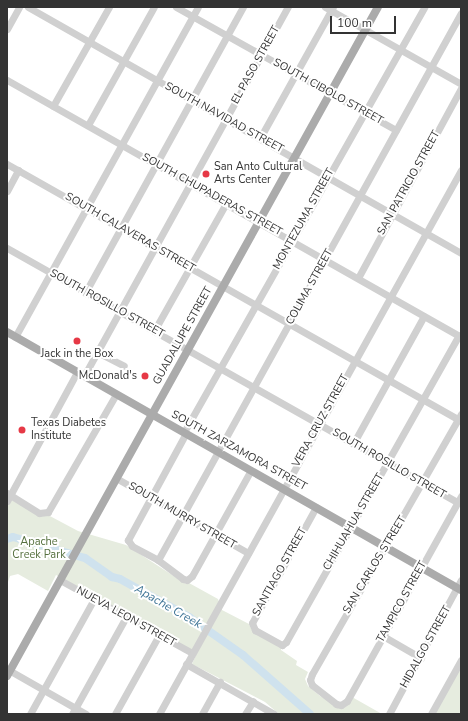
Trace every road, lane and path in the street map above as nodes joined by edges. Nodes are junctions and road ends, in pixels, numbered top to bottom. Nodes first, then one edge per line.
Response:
1 (19, 7) edge
2 (28, 7) edge
3 (109, 7) edge
4 (154, 7) edge
5 (176, 7) edge
6 (198, 7) edge
7 (243, 7) edge
8 (288, 7) edge
9 (378, 7) edge
10 (424, 7) edge
11 (330, 8) edge
12 (461, 13) edge
13 (193, 17) junction
14 (7, 29) edge
15 (366, 30) junction
16 (227, 36) junction
17 (90, 42) junction
18 (400, 50) junction
19 (262, 55) junction
20 (123, 61) junction
21 (431, 67) junction
22 (296, 74) junction
23 (7, 80) edge
24 (158, 80) junction
25 (461, 84) edge
26 (461, 88) edge
27 (330, 94) junction
28 (192, 100) junction
29 (53, 106) junction
30 (363, 113) junction
31 (226, 119) junction
32 (87, 125) junction
33 (396, 130) junction
34 (260, 138) junction
35 (122, 145) junction
36 (295, 158) junction
37 (157, 163) junction
38 (7, 164) edge
39 (18, 170) junction
40 (461, 170) edge
41 (327, 176) junction
42 (191, 183) junction
43 (7, 191) edge
44 (360, 195) junction
45 (226, 203) junction
46 (86, 209) junction
47 (393, 214) junction
48 (259, 222) junction
49 (121, 228) junction
50 (426, 232) junction
51 (292, 240) junction
52 (7, 248) edge
53 (155, 248) junction
54 (461, 253) edge
55 (325, 259) junction
56 (189, 267) junction
57 (51, 272) junction
58 (358, 278) junction
59 (223, 286) junction
60 (85, 293) junction
61 (390, 297) junction
62 (256, 305) junction
63 (119, 312) junction
64 (424, 316) junction
65 (289, 323) junction
66 (154, 331) junction
67 (7, 332) edge
68 (460, 336) edge
69 (15, 337) junction
70 (188, 350) junction
71 (97, 352) junction
72 (355, 361) junction
73 (124, 366) dead end
74 (220, 368) junction
75 (80, 374) junction
76 (389, 380) junction
77 (254, 387) junction
78 (116, 394) junction
79 (424, 399) junction
80 (152, 414) junction
81 (460, 418) edge
82 (320, 424) junction
83 (185, 433) junction
84 (353, 444) junction
85 (218, 452) junction
86 (388, 463) junction
87 (251, 470) junction
88 (116, 478) junction
89 (423, 483) junction
90 (284, 489) junction
91 (8, 496) edge
92 (150, 498) junction
93 (459, 499) edge
94 (316, 507) junction
95 (182, 516) junction
96 (351, 527) junction
97 (215, 535) junction
98 (385, 546) junction
99 (248, 553) junction
100 (158, 560) junction
101 (421, 567) junction
102 (62, 576) junction
103 (460, 586) edge
104 (94, 598) junction
105 (126, 617) junction
106 (159, 635) junction
107 (383, 636) junction
108 (283, 645) joint
109 (194, 650) junction
110 (420, 658) junction
111 (461, 660) edge
112 (186, 664) junction
113 (8, 672) edge
114 (220, 682) junction
115 (43, 690) junction
116 (253, 700) junction
117 (341, 705) joint
118 (74, 711) edge
119 (30, 714) edge
120 (86, 714) edge
121 (115, 714) edge
122 (159, 714) edge
123 (202, 714) edge
124 (245, 714) edge
125 (274, 714) edge
126 (389, 714) edge
127 (431, 714) edge

1 - 14 street
2 - 17 street, SOUTH NAVIDAD STREET
3 - 17 street
4 - 20 street
5 - 13 street, SOUTH CIBOLO STREET
6 - 13 street
7 - 16 street
8 - 19 street, EL PASO STREET
9 - 15 main road, GUADALUPE STREET
10 - 18 street, MONTEZUMA STREET
11 - 15 street
11 - 22 street
12 - 21 street, COLIMA STREET
13 - 16 street, SOUTH CIBOLO STREET
13 - 24 street
15 - 18 street
15 - 27 main road, GUADALUPE STREET
16 - 19 street, SOUTH CIBOLO STREET
16 - 28 street
17 - 20 street, SOUTH NAVIDAD STREET
17 - 29 street
18 - 21 street
18 - 30 street, MONTEZUMA STREET
19 - 22 street, SOUTH CIBOLO STREET
19 - 31 street, EL PASO STREET
20 - 24 street, SOUTH NAVIDAD STREET
20 - 32 street
21 - 25 street
21 - 33 street, COLIMA STREET
22 - 27 street, SOUTH CIBOLO STREET
22 - 34 street
23 - 29 street, SOUTH CHUPADERAS STREET
24 - 28 street, SOUTH NAVIDAD STREET
24 - 35 street
26 - 47 street, SAN PATRICIO STREET
27 - 30 street, SOUTH CIBOLO STREET
27 - 36 main road, GUADALUPE STREET
28 - 31 street, SOUTH NAVIDAD STREET
28 - 37 street
29 - 32 street, SOUTH CHUPADERAS STREET
30 - 33 street, SOUTH CIBOLO STREET
30 - 41 street, MONTEZUMA STREET
31 - 34 street, SOUTH NAVIDAD STREET
31 - 42 street, EL PASO STREET
32 - 35 street, SOUTH CHUPADERAS STREET
33 - 44 street, COLIMA STREET
34 - 36 street, SOUTH NAVIDAD STREET
35 - 37 street, SOUTH CHUPADERAS STREET
35 - 46 street
36 - 41 street, SOUTH NAVIDAD STREET
36 - 48 main road, GUADALUPE STREET
37 - 42 street, SOUTH CHUPADERAS STREET
37 - 49 street
38 - 39 street, SOUTH CALAVERAS STREET
39 - 43 street
39 - 46 street, SOUTH CALAVERAS STREET
40 - 50 street, VERA CRUZ STREET
41 - 44 street, SOUTH NAVIDAD STREET
41 - 51 street, MONTEZUMA STREET
42 - 45 street, SOUTH CHUPADERAS STREET
42 - 53 street, EL PASO STREET
44 - 47 street, SOUTH NAVIDAD STREET
44 - 55 street, COLIMA STREET
45 - 48 street, SOUTH CHUPADERAS STREET
45 - 56 street
46 - 49 street, SOUTH CALAVERAS STREET
46 - 57 street
47 - 50 street, SOUTH NAVIDAD STREET
47 - 58 street, SAN PATRICIO STREET
48 - 51 street, SOUTH CHUPADERAS STREET
48 - 59 main road, GUADALUPE STREET
49 - 53 street, SOUTH CALAVERAS STREET
49 - 60 street
50 - 54 street, SOUTH NAVIDAD STREET
50 - 61 street, VERA CRUZ STREET
51 - 55 street, SOUTH CHUPADERAS STREET
51 - 62 street, MONTEZUMA STREET
52 - 57 street, SOUTH ROSILLO STREET
53 - 56 street, SOUTH CALAVERAS STREET
53 - 63 street, EL PASO STREET
55 - 58 street, SOUTH CHUPADERAS STREET
55 - 65 street, COLIMA STREET
56 - 59 street, SOUTH CALAVERAS STREET
56 - 66 street
57 - 60 street, SOUTH ROSILLO STREET
57 - 69 street
58 - 61 street, SOUTH CHUPADERAS STREET
59 - 62 street, SOUTH CALAVERAS STREET
59 - 70 main road, GUADALUPE STREET
60 - 63 street, SOUTH ROSILLO STREET
61 - 64 street, SOUTH CHUPADERAS STREET
61 - 72 street, VERA CRUZ STREET
62 - 65 street, SOUTH CALAVERAS STREET
62 - 74 street, MONTEZUMA STREET
63 - 66 street, SOUTH ROSILLO STREET
63 - 71 street, EL PASO STREET
64 - 68 street, SOUTH CHUPADERAS STREET
64 - 76 street
65 - 72 street, SOUTH CALAVERAS STREET
65 - 77 street, COLIMA STREET
66 - 70 street, SOUTH ROSILLO STREET
67 - 69 main road, SOUTH ZARZAMORA STREET
68 - 79 street, CHIHUAHUA STREET
69 - 75 main road, SOUTH ZARZAMORA STREET
70 - 74 street, SOUTH ROSILLO STREET
70 - 80 main road, GUADALUPE STREET
71 - 73 street
71 - 75 street, EL PASO STREET
72 - 76 street, SOUTH CALAVERAS STREET
72 - 82 street, VERA CRUZ STREET
74 - 77 street, SOUTH ROSILLO STREET
74 - 83 street, MONTEZUMA STREET
75 - 78 main road, SOUTH ZARZAMORA STREET
75 - 91 street, EL PASO STREET
76 - 79 street, SOUTH CALAVERAS STREET
76 - 84 street
77 - 82 street, SOUTH ROSILLO STREET
77 - 85 street, COLIMA STREET
78 - 80 main road, SOUTH ZARZAMORA STREET
78 - 91 street
79 - 81 street, SOUTH CALAVERAS STREET
79 - 86 street, CHIHUAHUA STREET
80 - 83 main road, SOUTH ZARZAMORA STREET
80 - 88 main road, GUADALUPE STREET
81 - 89 street, SAN CARLOS STREET
82 - 84 street, SOUTH ROSILLO STREET
82 - 90 street, VERA CRUZ STREET
83 - 85 main road, SOUTH ZARZAMORA STREET
83 - 92 street, MONTEZUMA STREET
84 - 86 street, SOUTH ROSILLO STREET
85 - 87 main road, SOUTH ZARZAMORA STREET
85 - 95 street, COLIMA STREET
86 - 89 street, SOUTH ROSILLO STREET
86 - 96 street, CHIHUAHUA STREET
87 - 90 main road, SOUTH ZARZAMORA STREET
87 - 97 street
88 - 92 street, SOUTH MURRY STREET
88 - 102 main road, GUADALUPE STREET
89 - 93 street, SOUTH ROSILLO STREET
89 - 98 street, SAN CARLOS STREET
90 - 94 main road, SOUTH ZARZAMORA STREET
90 - 99 street, VERA CRUZ STREET
92 - 95 street, SOUTH MURRY STREET
92 - 100 street, MONTEZUMA STREET
93 - 101 street, TAMPICO STREET
94 - 96 main road, SOUTH ZARZAMORA STREET
94 - 108 street, SANTIAGO STREET
95 - 97 street, SOUTH MURRY STREET
95 - 100 street, COLIMA STREET
96 - 98 main road, SOUTH ZARZAMORA STREET
96 - 108 street, CHIHUAHUA STREET
97 - 99 street, SOUTH MURRY STREET
97 - 100 street
98 - 101 main road, SOUTH ZARZAMORA STREET
98 - 117 street, SAN CARLOS STREET
99 - 109 street, VERA CRUZ STREET
101 - 103 main road, SOUTH ZARZAMORA STREET
101 - 107 street, TAMPICO STREET
102 - 104 street, NUEVA LEON STREET
102 - 113 main road, GUADALUPE STREET
103 - 110 street, HIDALGO STREET
104 - 105 street, NUEVA LEON STREET
104 - 115 street
105 - 106 street, NUEVA LEON STREET
105 - 118 street
106 - 109 street, NUEVA LEON STREET
106 - 121 street
107 - 110 street
107 - 117 street, TAMPICO STREET
109 - 112 street, VERA CRUZ STREET
110 - 126 street, HIDALGO STREET
111 - 127 street
112 - 114 street
112 - 122 street, VERA CRUZ STREET
113 - 115 street
114 - 116 street
114 - 123 street
115 - 118 street
115 - 119 street
116 - 124 street
116 - 125 street
118 - 120 street

